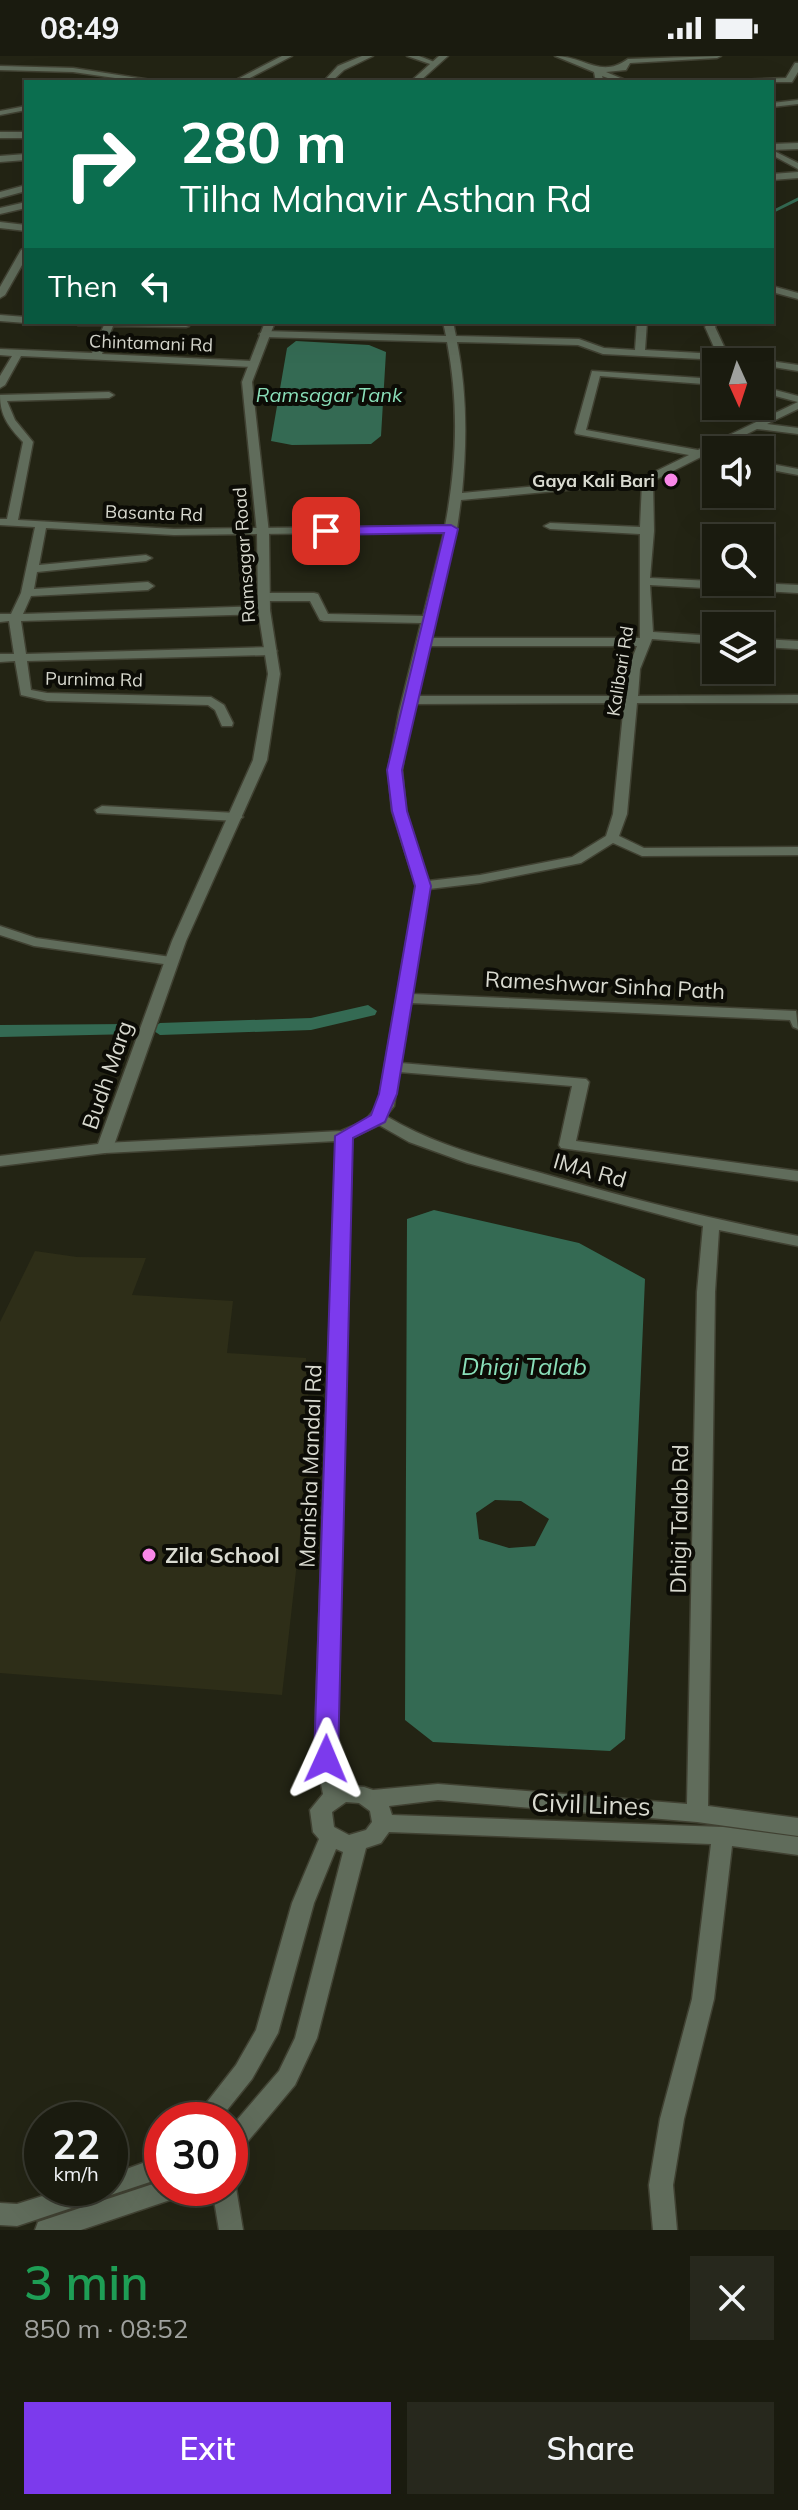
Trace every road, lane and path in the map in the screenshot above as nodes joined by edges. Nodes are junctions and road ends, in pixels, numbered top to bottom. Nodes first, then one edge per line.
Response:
1 (288, 56) edge
2 (369, 56) edge
3 (411, 56) edge
4 (444, 56) edge
5 (559, 56) edge
6 (717, 56) edge
7 (633, 58) edge
8 (52, 59) dead end
9 (433, 63) junction
10 (798, 65) edge
11 (0, 68) edge
12 (45, 69) junction
13 (597, 70) junction
14 (105, 76) junction
15 (97, 80) edge
16 (142, 80) edge
17 (240, 80) edge
18 (329, 80) edge
19 (416, 80) edge
20 (600, 80) edge
21 (621, 80) edge
22 (774, 81) edge
23 (798, 94) edge
24 (774, 97) edge
25 (798, 102) edge
26 (774, 105) edge
27 (24, 108) edge
28 (0, 113) edge
29 (0, 135) edge
30 (24, 135) edge
31 (798, 146) edge
32 (774, 150) edge
33 (774, 151) edge
34 (24, 157) edge
35 (0, 159) edge
36 (798, 166) edge
37 (798, 175) edge
38 (774, 177) edge
39 (0, 186) edge
40 (23, 190) edge
41 (0, 195) edge
42 (24, 205) edge
43 (0, 211) edge
44 (0, 225) edge
45 (24, 228) edge
46 (24, 254) edge
47 (774, 290) edge
48 (5, 292) edge
49 (798, 296) edge
50 (0, 318) edge
51 (24, 320) edge
52 (110, 324) edge
53 (380, 324) edge
54 (449, 324) edge
55 (642, 324) edge
56 (712, 324) edge
57 (267, 328) edge
58 (378, 337) junction
59 (453, 339) junction
60 (720, 348) edge
61 (0, 352) edge
62 (640, 352) junction
63 (18, 353) junction
64 (702, 356) edge
65 (96, 357) junction
66 (252, 364) junction
67 (774, 364) edge
68 (798, 368) edge
69 (702, 381) edge
70 (0, 385) edge
71 (774, 394) edge
72 (109, 395) dead end
73 (0, 398) edge
74 (798, 402) edge
75 (755, 426) junction
76 (798, 431) edge
77 (701, 453) junction
78 (774, 468) edge
79 (798, 472) edge
80 (648, 479) junction
81 (459, 497) junction
82 (6, 521) edge
83 (41, 525) junction
84 (550, 526) dead end
85 (451, 529) junction
86 (648, 531) junction
87 (263, 533) junction
88 (146, 558) dead end
89 (30, 569) junction
90 (644, 581) junction
91 (148, 586) dead end
92 (798, 589) edge
93 (27, 593) junction
94 (264, 604) junction
95 (0, 618) edge
96 (15, 618) junction
97 (428, 620) junction
98 (646, 638) junction
99 (702, 640) edge
100 (423, 642) junction
101 (774, 644) edge
102 (798, 645) edge
103 (271, 651) junction
104 (0, 658) edge
105 (21, 659) junction
106 (798, 699) edge
107 (409, 700) junction
108 (631, 700) junction
109 (227, 723) dead end
110 (102, 810) dead end
111 (236, 817) junction
112 (612, 838) junction
113 (798, 851) edge
114 (423, 886) junction
115 (0, 930) edge
116 (171, 961) junction
117 (403, 998) junction
118 (797, 1017) edge
119 (392, 1067) junction
120 (379, 1118) junction
121 (344, 1136) junction
122 (105, 1148) junction
123 (0, 1161) edge
124 (798, 1176) edge
125 (711, 1225) junction
126 (798, 1241) edge
127 (334, 1797) junction
128 (373, 1799) junction
129 (697, 1813) junction
130 (383, 1823) junction
131 (798, 1827) edge
132 (723, 1836) junction
133 (330, 1838) junction
134 (356, 1844) junction
135 (798, 1846) edge
136 (220, 2102) edge
137 (248, 2124) edge
138 (144, 2198) edge
139 (51, 2206) edge
140 (227, 2206) edge
141 (10, 2220) edge
142 (47, 2230) edge
143 (231, 2230) edge
144 (665, 2230) edge

1 - 17 street
2 - 18 street
3 - 9 street
4 - 9 street
5 - 13 street
6 - 7 street
7 - 13 street
8 - 12 street
9 - 19 street
10 - 22 street
11 - 12 street
12 - 14 street
13 - 20 street
13 - 21 street
14 - 15 street
14 - 16 street
23 - 24 street
25 - 26 street
27 - 28 street
29 - 30 street
31 - 32 street
33 - 36 street
34 - 35 street
37 - 38 street
39 - 40 street
40 - 41 street
42 - 43 street
44 - 45 street
46 - 48 street
47 - 49 street
50 - 51 street
52 - 65 street
53 - 58 street
54 - 59 street
55 - 62 street
56 - 60 street
57 - 58 street
57 - 66 street, Ramsagar Road
58 - 59 street
59 - 62 street
59 - 81 street
61 - 63 street, Chintamani Rd
62 - 64 street
63 - 65 street, Chintamani Rd
63 - 70 street
65 - 66 street, Chintamani Rd
66 - 87 street, Ramsagar Road
67 - 68 street
69 - 77 street
71 - 74 street
72 - 73 street
73 - 82 street
74 - 75 street
75 - 76 street
75 - 77 street
77 - 80 street
78 - 79 street
80 - 81 street
80 - 86 street, Kalibari Rd
81 - 85 street
82 - 83 street, Basanta Rd
83 - 87 street, Basanta Rd
83 - 89 street
84 - 86 street
85 - 87 street, Basanta Rd
85 - 97 street
86 - 90 street, Kalibari Rd
87 - 94 street, Ramsagar Road
88 - 89 street
89 - 93 street
90 - 92 street
90 - 98 street, Kalibari Rd
91 - 93 street
93 - 96 street
94 - 96 street
94 - 97 street
94 - 103 street, Ramsagar Road
95 - 96 street
96 - 105 street, Purnima Rd
97 - 100 street
98 - 99 street
98 - 100 street
98 - 108 street, Kalibari Rd
100 - 107 street
101 - 102 street
103 - 105 street
103 - 111 street, Ramsagar Road
104 - 105 street
105 - 109 street, Purnima Rd
106 - 108 street
107 - 108 street
107 - 114 street
108 - 112 street, Kalibari Rd
110 - 111 street
111 - 116 street, Ramsagar Road
112 - 113 street
112 - 114 street
114 - 117 street
115 - 116 street
116 - 122 street, Budh Marg
117 - 118 street, Rameshwar Sinha Path
117 - 119 street
119 - 120 street
119 - 124 street
120 - 121 street
120 - 125 street, IMA Rd
121 - 122 street
121 - 127 street, Manisha Mandal Rd
122 - 123 street, Budh Marg
125 - 126 street, IMA Rd
125 - 129 street, Dhigi Talab Rd
127 - 128 street
127 - 133 street
128 - 129 street
128 - 130 street
129 - 131 street
130 - 132 street, Civil Lines
130 - 134 street
132 - 135 street, Civil Lines
132 - 144 street
133 - 134 street
133 - 136 street
134 - 137 street
138 - 142 street
139 - 141 street
140 - 143 street

